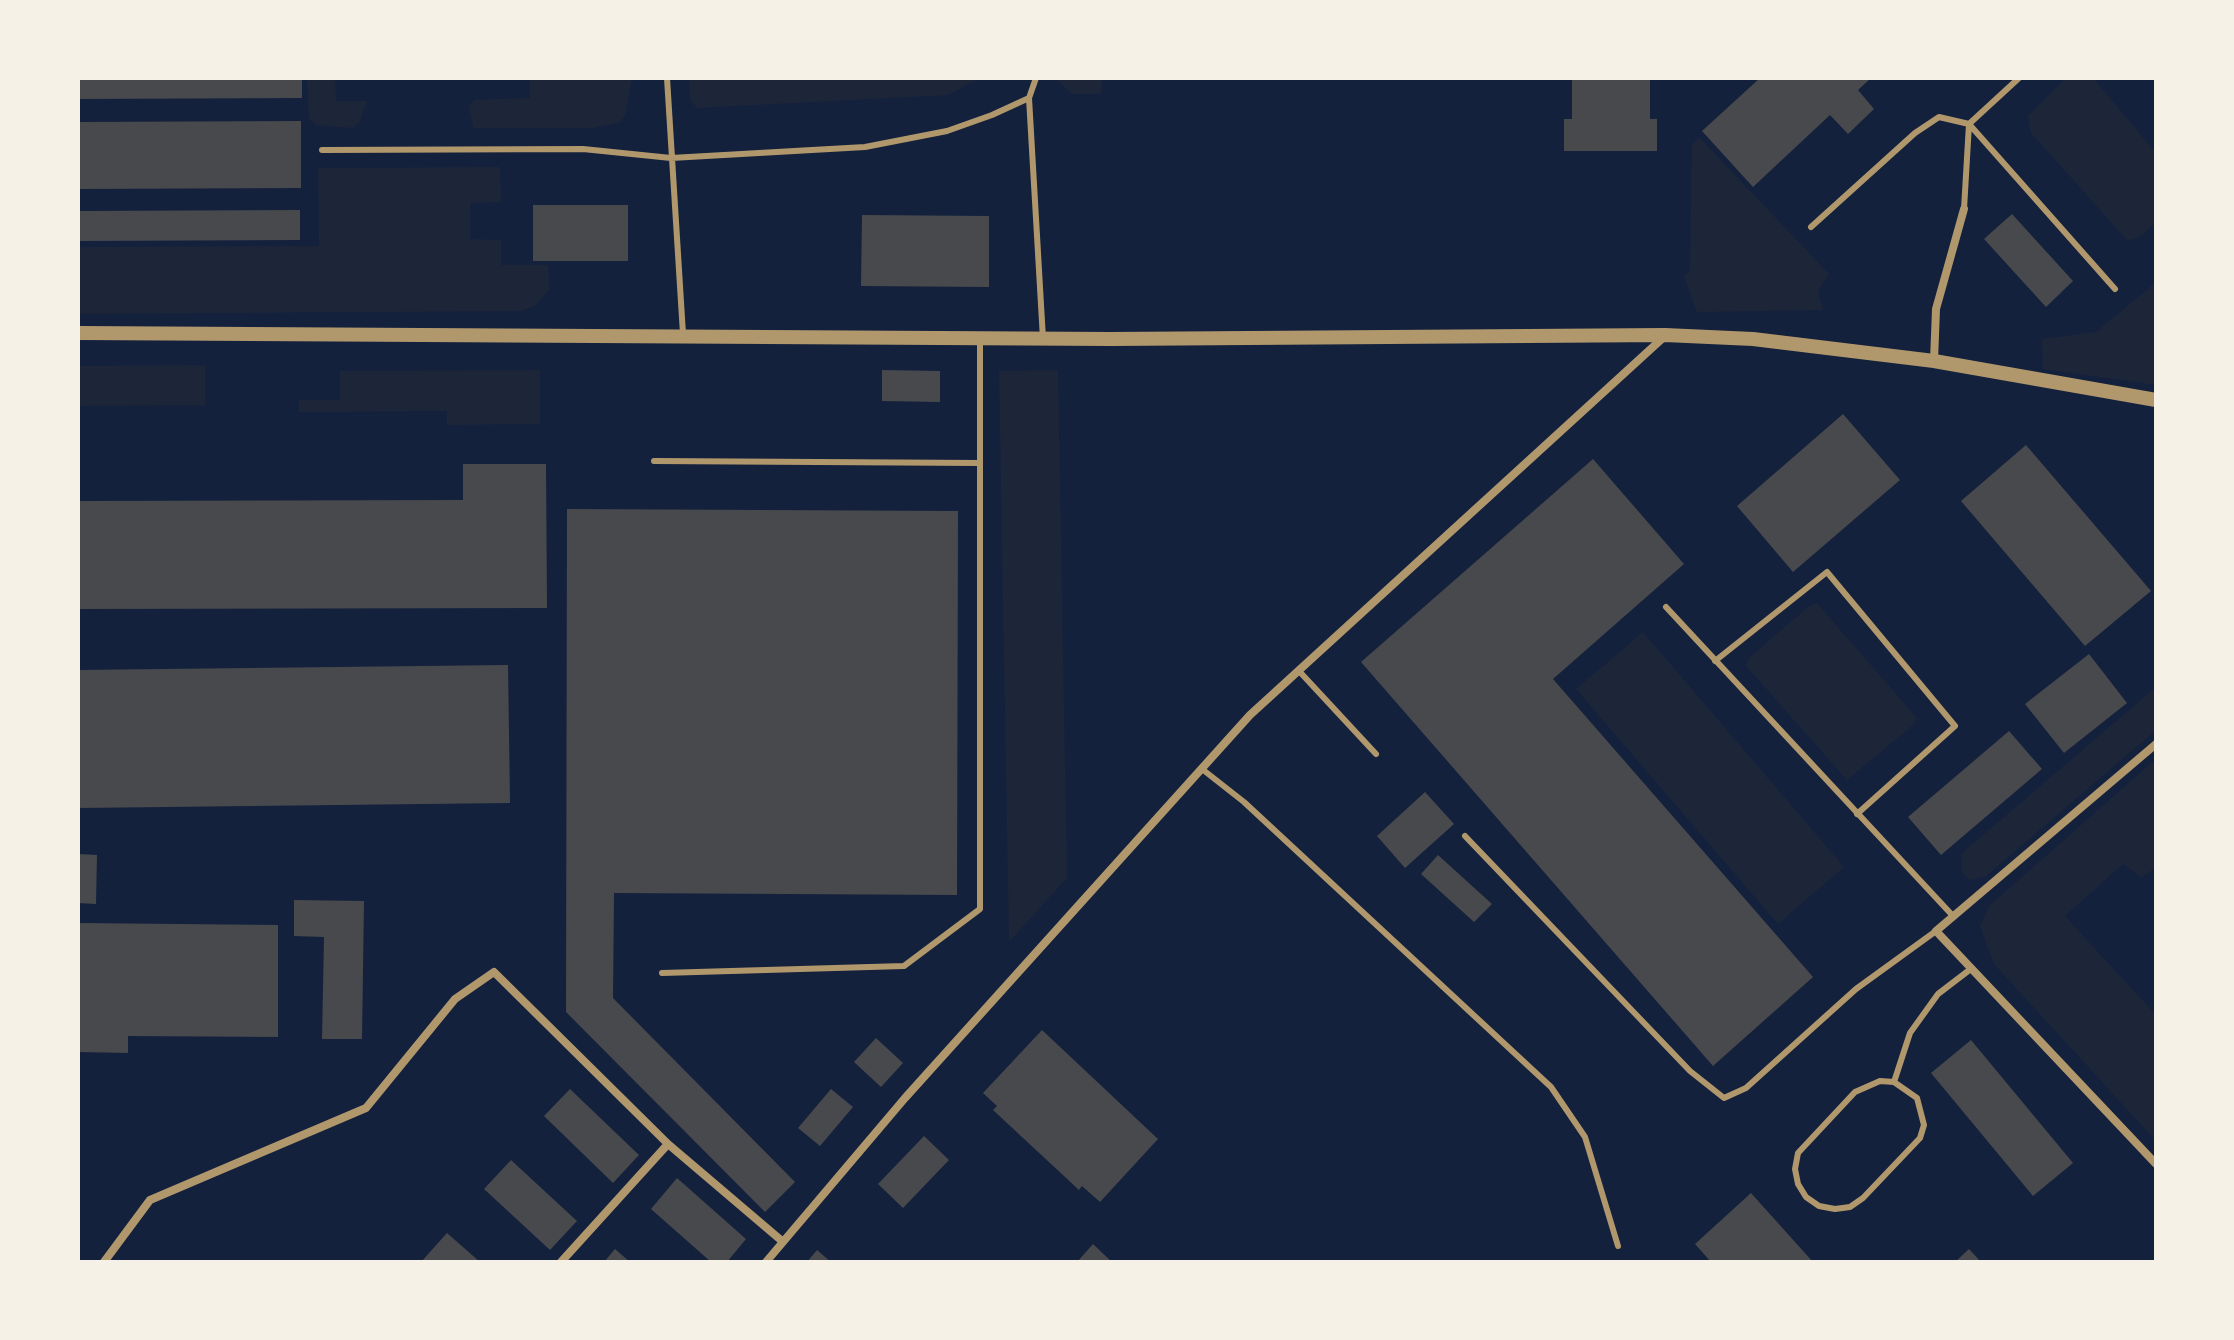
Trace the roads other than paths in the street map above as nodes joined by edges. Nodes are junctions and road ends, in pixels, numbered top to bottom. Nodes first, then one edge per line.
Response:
1 (667, 78) edge
2 (1036, 78) edge
3 (2019, 78) edge
4 (1029, 98) junction
5 (1969, 124) junction
6 (322, 150) dead end
7 (671, 158) junction
8 (1964, 209) joint
9 (1811, 227) dead end
10 (2115, 289) dead end
11 (78, 333) edge
12 (1665, 335) junction
13 (683, 338) junction
14 (980, 339) junction
15 (1043, 339) junction
16 (1934, 361) junction
17 (2156, 400) edge
18 (654, 461) dead end
19 (980, 463) junction
20 (1666, 607) dead end
21 (1715, 661) junction
22 (1299, 671) junction
23 (2156, 744) edge
24 (1376, 754) dead end
25 (1202, 769) junction
26 (1857, 814) junction
27 (1465, 836) dead end
28 (1953, 916) junction
29 (1936, 931) junction
30 (1972, 968) junction
31 (662, 973) dead end
32 (1894, 1082) junction
33 (668, 1144) junction
34 (2156, 1164) edge
35 (782, 1241) junction
36 (1618, 1246) dead end
37 (104, 1262) edge
38 (561, 1262) edge
39 (766, 1262) edge

1 - 7 lane
2 - 4 lane
3 - 5 lane
4 - 7 lane
4 - 15 lane
5 - 8 lane
5 - 9 lane
5 - 10 lane
6 - 7 lane
7 - 13 lane
8 - 16 street
11 - 13 street
12 - 15 street
12 - 16 street
12 - 22 street
13 - 14 street
14 - 15 street
14 - 19 lane
16 - 17 street
18 - 19 lane
19 - 31 lane
20 - 21 lane
21 - 26 lane
21 - 26 lane
22 - 24 lane
22 - 25 street
23 - 28 street
25 - 35 street
25 - 36 lane
26 - 28 lane
27 - 29 lane
28 - 29 street
29 - 30 street
30 - 32 lane
30 - 34 street
32 - 32 lane
33 - 35 street
33 - 37 street
33 - 38 street
35 - 39 street

